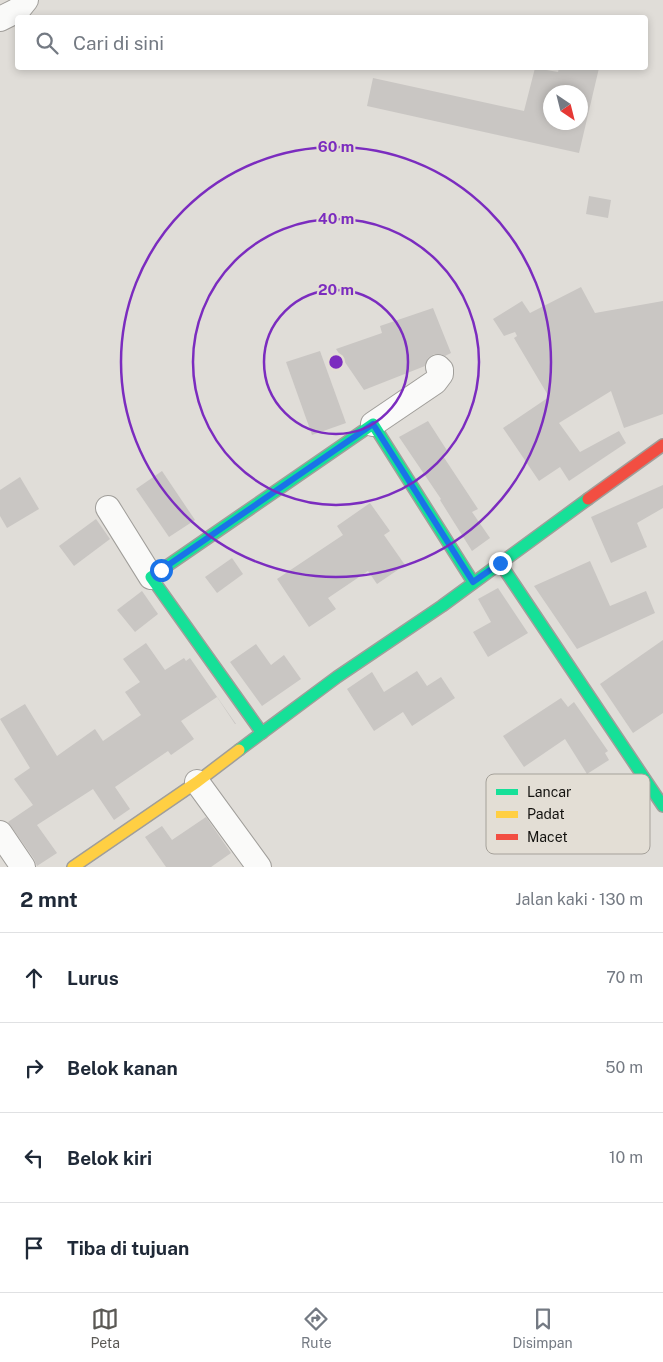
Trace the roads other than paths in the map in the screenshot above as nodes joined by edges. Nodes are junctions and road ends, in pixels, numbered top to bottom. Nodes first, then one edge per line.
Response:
1 (26, 0) edge
2 (0, 19) edge
3 (438, 367) dead end
4 (373, 424) junction
5 (663, 445) edge
6 (108, 508) dead end
7 (500, 563) junction
8 (151, 577) junction
9 (473, 582) junction
10 (262, 733) junction
11 (642, 774) edge
12 (197, 782) junction
13 (650, 787) edge
14 (663, 806) edge
15 (0, 833) edge
16 (23, 867) edge
17 (73, 867) edge
18 (259, 867) edge

1 - 2 street
3 - 4 street
4 - 8 street
4 - 9 street
5 - 7 street
6 - 8 street
7 - 9 street
7 - 11 street
8 - 10 street
9 - 10 street
10 - 12 street
12 - 17 street
12 - 18 street
13 - 14 street
15 - 16 street

